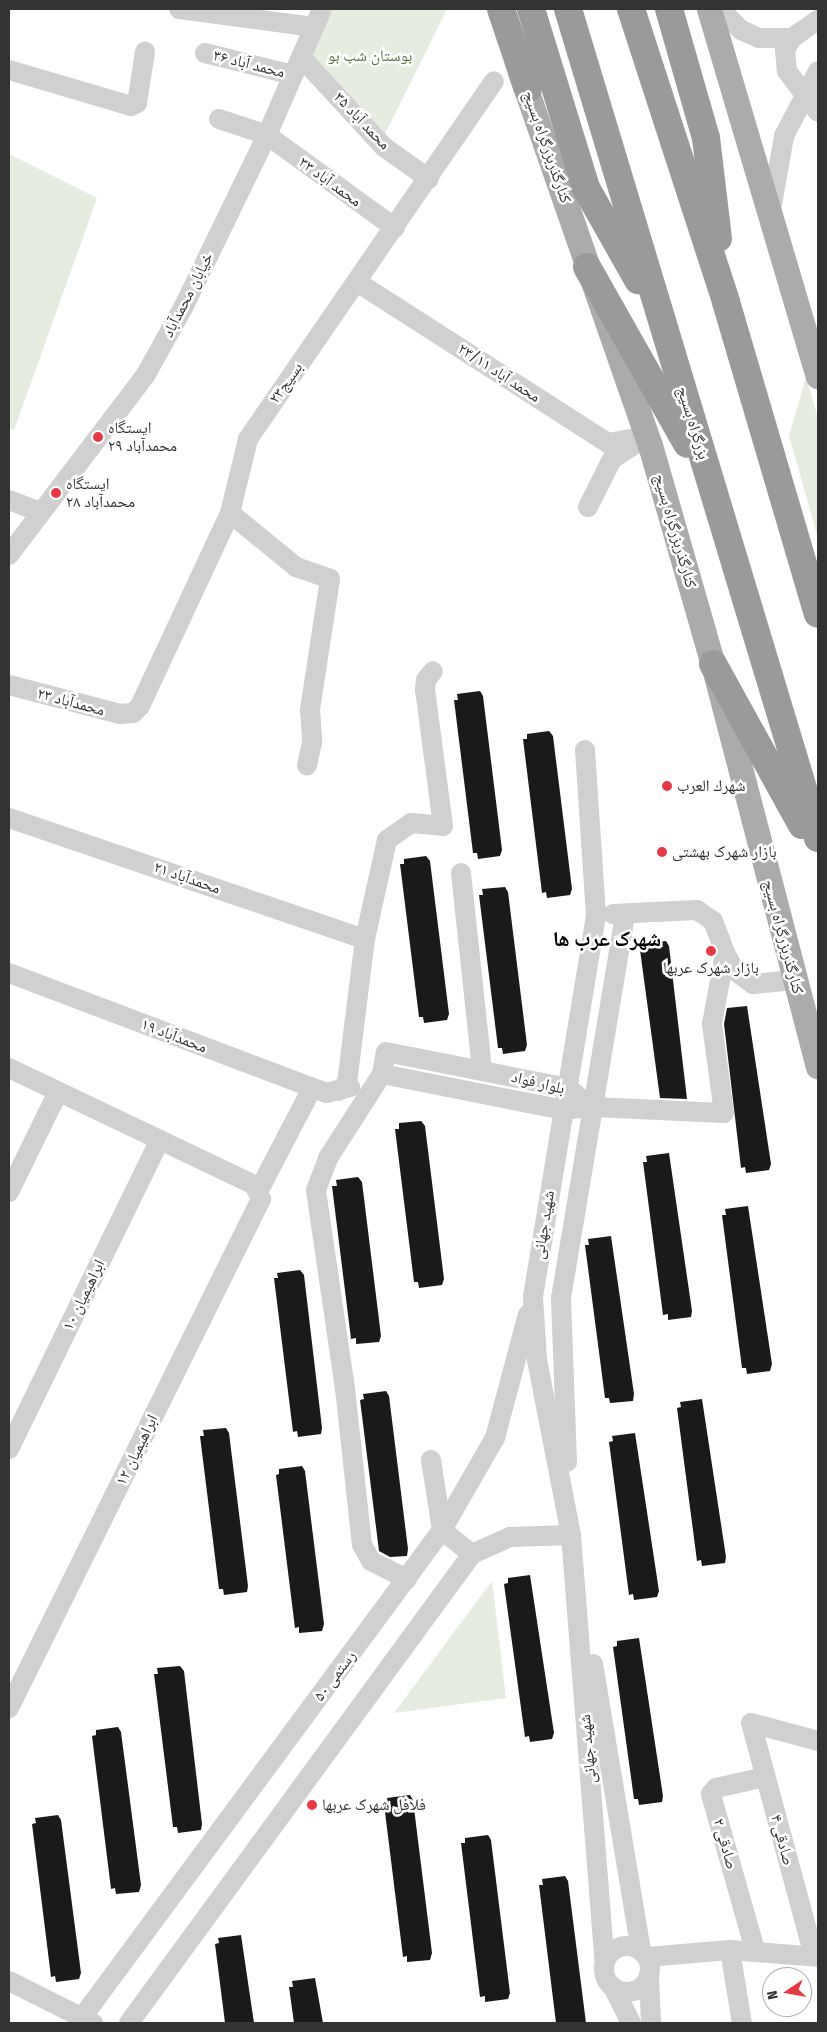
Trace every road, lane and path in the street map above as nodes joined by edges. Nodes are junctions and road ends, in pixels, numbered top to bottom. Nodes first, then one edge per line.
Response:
1 (179, 9) edge
2 (322, 9) edge
3 (489, 9) edge
4 (501, 9) edge
5 (531, 9) edge
6 (568, 9) edge
7 (631, 9) edge
8 (670, 9) edge
9 (709, 9) edge
10 (720, 9) edge
11 (818, 20) edge
12 (314, 27) junction
13 (792, 38) junction
14 (145, 52) dead end
15 (205, 53) dead end
16 (297, 66) junction
17 (9, 70) edge
18 (818, 71) edge
19 (494, 81) dead end
20 (528, 89) junction
21 (806, 94) junction
22 (818, 112) edge
23 (219, 119) dead end
24 (267, 135) junction
25 (429, 179) junction
26 (771, 210) junction
27 (395, 228) junction
28 (587, 268) junction
29 (357, 282) junction
30 (726, 302) junction
31 (662, 322) junction
32 (818, 376) edge
33 (648, 436) junction
34 (712, 487) junction
35 (9, 500) edge
36 (588, 506) dead end
37 (41, 512) junction
38 (230, 513) junction
39 (9, 555) edge
40 (818, 614) edge
41 (713, 664) junction
42 (433, 671) dead end
43 (9, 685) edge
44 (133, 713) joint
45 (585, 750) dead end
46 (308, 765) dead end
47 (9, 818) edge
48 (818, 838) edge
49 (818, 854) edge
50 (461, 873) dead end
51 (625, 914) junction
52 (596, 916) junction
53 (365, 939) junction
54 (725, 953) junction
55 (9, 974) edge
56 (795, 980) junction
57 (818, 1024) edge
58 (818, 1067) edge
59 (9, 1068) edge
60 (482, 1070) junction
61 (382, 1074) junction
62 (312, 1088) junction
63 (567, 1088) junction
64 (339, 1091) junction
65 (58, 1092) junction
66 (593, 1107) junction
67 (563, 1110) junction
68 (160, 1140) junction
69 (259, 1190) junction
70 (9, 1192) edge
71 (532, 1297) junction
72 (9, 1449) edge
73 (431, 1460) dead end
74 (442, 1530) junction
75 (571, 1535) junction
76 (472, 1554) junction
77 (407, 1579) junction
78 (9, 1708) edge
79 (818, 1741) edge
80 (765, 1777) junction
81 (730, 1950) junction
82 (755, 1950) junction
83 (816, 1957) edge
84 (646, 1961) junction
85 (605, 1963) junction
86 (9, 1981) edge
87 (613, 1987) junction
88 (76, 2019) edge
89 (129, 2023) edge
90 (631, 2023) edge
91 (651, 2023) edge
92 (742, 2023) edge

1 - 12 street
2 - 12 street, خیابان محمدآباد
3 - 20 main road, کنارگذربزرگراه بسیج
4 - 20 highway
5 - 31 highway
6 - 31 highway, بزرگراه بسیج
7 - 30 highway
8 - 30 highway
9 - 26 main road
10 - 13 street
11 - 13 street
12 - 16 street, خیابان محمدآباد
13 - 21 street
14 - 17 street
15 - 16 street, محمد آباد ۳۶
16 - 24 street, خیابان محمدآباد
16 - 25 street, محمد آباد ۳۵
18 - 21 street
19 - 25 street, بسیج۲۳
20 - 28 main road, کنارگذربزرگراه بسیج
21 - 22 street
21 - 26 street
23 - 24 street, محمد آباد ۳۳
24 - 27 street, محمد آباد ۳۳
24 - 37 street, خیابان محمدآباد
25 - 27 street, بسیج۲۳
26 - 32 main road
27 - 29 street, بسیج۲۳
28 - 33 main road, کنارگذربزرگراه بسیج
28 - 34 highway
29 - 33 street, محمد آباد ۲۳/۱۱
29 - 38 street, بسیج۲۳
30 - 40 highway
31 - 34 highway, بزرگراه بسیج
33 - 36 street
33 - 41 main road, کنارگذربزرگراه بسیج
34 - 48 highway, بزرگراه بسیج
35 - 37 street
37 - 39 street, خیابان محمدآباد
38 - 44 street, بسیج۲۳
38 - 46 street
41 - 49 highway
41 - 56 main road, کنارگذربزرگراه بسیج
42 - 53 street
43 - 44 street, محمدآباد ۲۳
45 - 52 street, شهید جهانی
47 - 53 street, محمدآباد ۲۱
50 - 60 street
51 - 52 street
51 - 54 street
51 - 66 street, شهید جهانی
52 - 63 street, شهید جهانی
53 - 64 street
54 - 56 street
54 - 66 street
55 - 62 street, محمدآباد ۱۹
56 - 57 main road
56 - 58 main road, کنارگذربزرگراه بسیج
59 - 65 street
60 - 61 street, بلوار فواد
60 - 63 street, بلوار فواد
61 - 64 street
61 - 67 street, بلوار فواد
61 - 77 street
62 - 64 street, محمدآباد ۱۹
62 - 69 street, ابراهیمیان ۱۲
63 - 66 street, بلوار فواد
63 - 67 street, شهید جهانی
65 - 68 street
65 - 70 street
66 - 67 street, بلوار فواد
66 - 75 street, شهید جهانی
67 - 71 street, شهید جهانی
68 - 69 street
68 - 72 street, ابراهیمیان ۱۰
69 - 78 street, ابراهیمیان ۱۲
71 - 74 street, رستمی ۵۰
71 - 75 street, شهید جهانی
73 - 74 street
74 - 76 street
74 - 77 street, رستمی ۵۰
75 - 76 street
75 - 84 street, شهید جهانی
75 - 85 street, شهید جهانی
76 - 89 street
77 - 88 street, رستمی ۵۰
79 - 80 street, صادقی ۴
80 - 82 street, صادقی ۲
80 - 83 street, صادقی ۴
81 - 82 street
81 - 84 street
81 - 92 street
82 - 83 street
84 - 85 street
84 - 87 street
84 - 91 street, شهید جهانی
85 - 87 street
86 - 88 street
87 - 90 street

